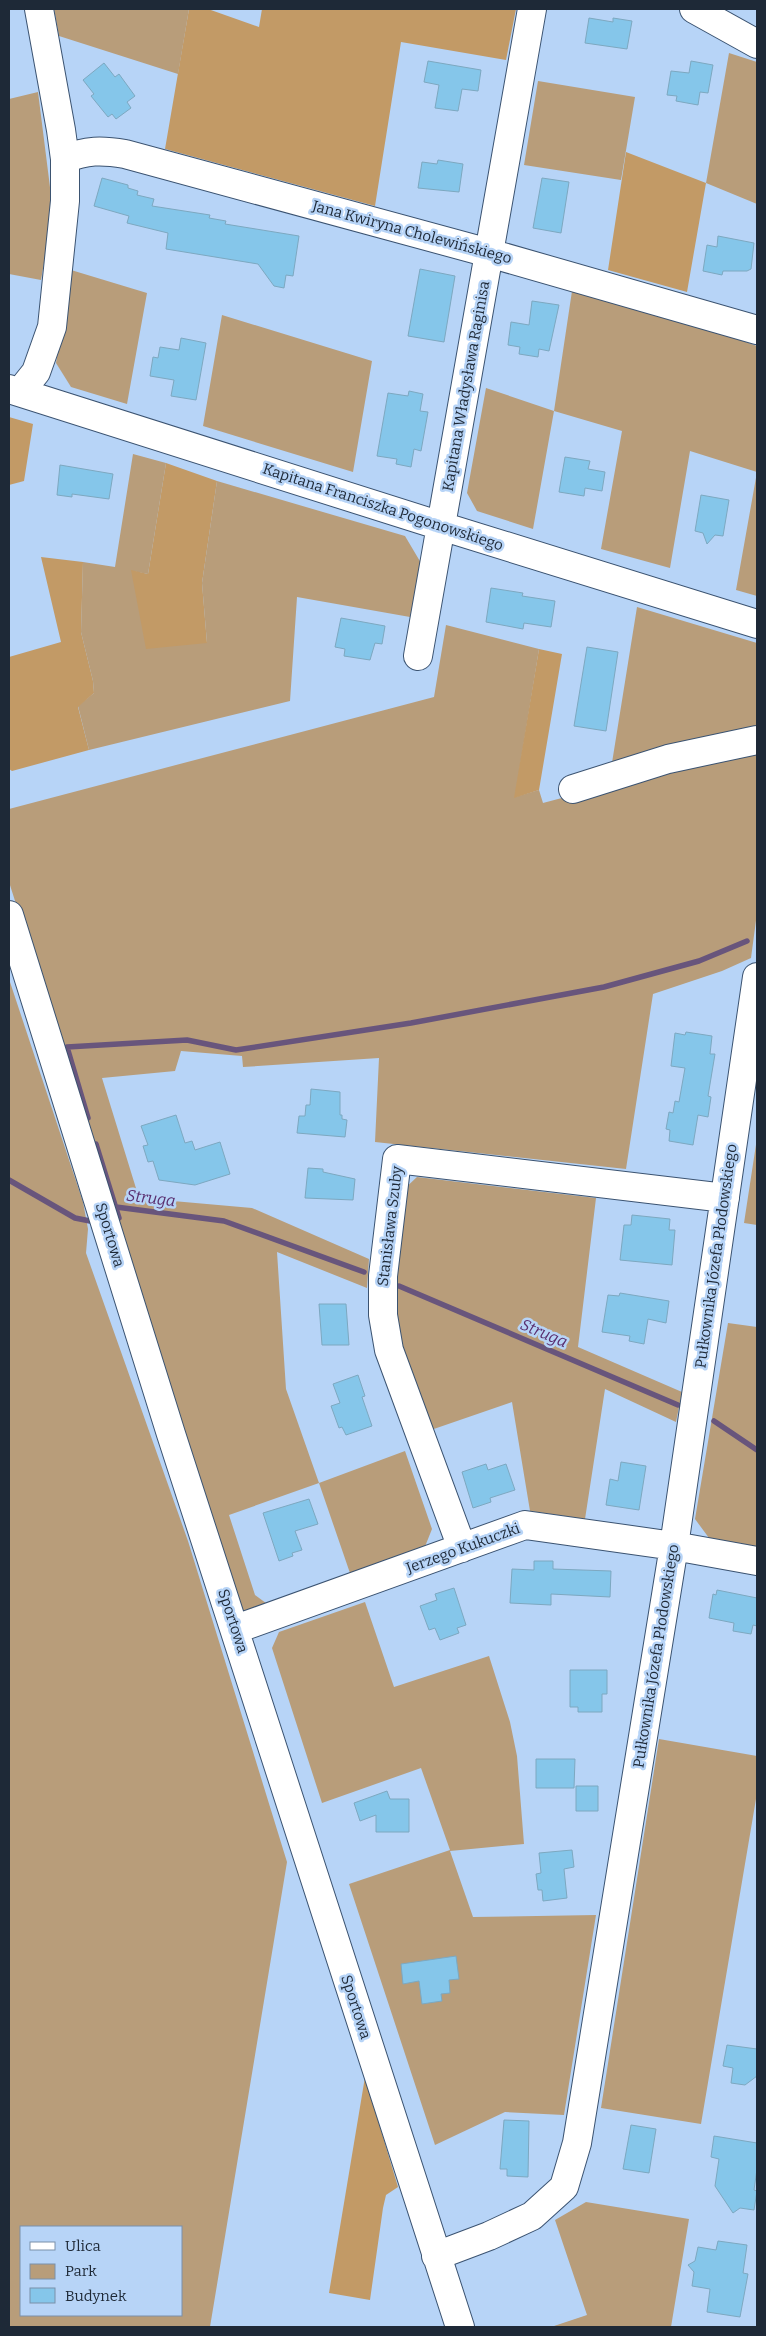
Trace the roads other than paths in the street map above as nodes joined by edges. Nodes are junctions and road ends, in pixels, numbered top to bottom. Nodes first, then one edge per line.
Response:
1 (39, 9) edge
2 (532, 9) edge
3 (694, 9) edge
4 (757, 44) edge
5 (65, 159) junction
6 (489, 253) junction
7 (757, 330) edge
8 (15, 391) edge
9 (441, 526) junction
10 (757, 624) edge
11 (418, 656) dead end
12 (757, 740) edge
13 (573, 788) dead end
14 (9, 915) edge
15 (757, 977) edge
16 (725, 1198) junction
17 (674, 1546) junction
18 (462, 1548) junction
19 (757, 1561) edge
20 (236, 1629) junction
21 (436, 2256) junction
22 (460, 2327) edge

1 - 5 street
2 - 6 street, Kapitana Władysława Raginisa
3 - 4 street
5 - 6 street, Jana Kwiryna Cholewińskiego
5 - 8 street
6 - 7 street, Jana Kwiryna Cholewińskiego
6 - 9 street, Kapitana Władysława Raginisa
8 - 9 street, Kapitana Franciszka Pogonowskiego
9 - 10 street, Kapitana Franciszka Pogonowskiego
9 - 11 street, Kapitana Władysława Raginisa
12 - 13 street
14 - 20 street, Sportowa
15 - 16 street, Pułkownika Józefa Płodowskiego
16 - 17 street, Pułkownika Józefa Płodowskiego
16 - 18 street, Stanisława Szuby
17 - 18 street, Jerzego Kukuczki
17 - 19 street, Jerzego Kukuczki
17 - 21 street, Pułkownika Józefa Płodowskiego
18 - 20 street, Jerzego Kukuczki
20 - 21 street, Sportowa
21 - 22 street, Sportowa

